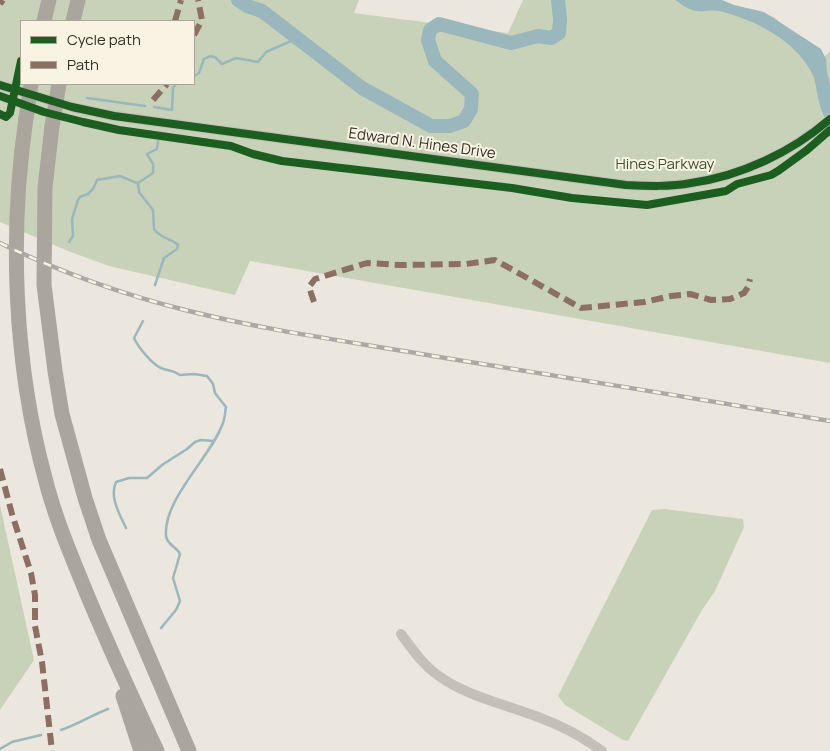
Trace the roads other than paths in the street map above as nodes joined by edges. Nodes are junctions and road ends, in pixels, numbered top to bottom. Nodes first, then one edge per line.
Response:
1 (49, 0) edge
2 (78, 0) edge
3 (44, 20) edge
4 (73, 20) edge
5 (0, 85) edge
6 (31, 85) edge
7 (59, 85) edge
8 (828, 121) edge
9 (97, 619) junction
10 (401, 634) dead end
11 (141, 751) edge
12 (157, 751) edge
13 (189, 751) edge
14 (602, 751) edge

1 - 3 highway
2 - 4 highway
5 - 8 street, Edward N. Hines Drive
6 - 9 highway, bridge
7 - 13 highway, bridge
9 - 11 highway
9 - 12 highway
10 - 14 street

